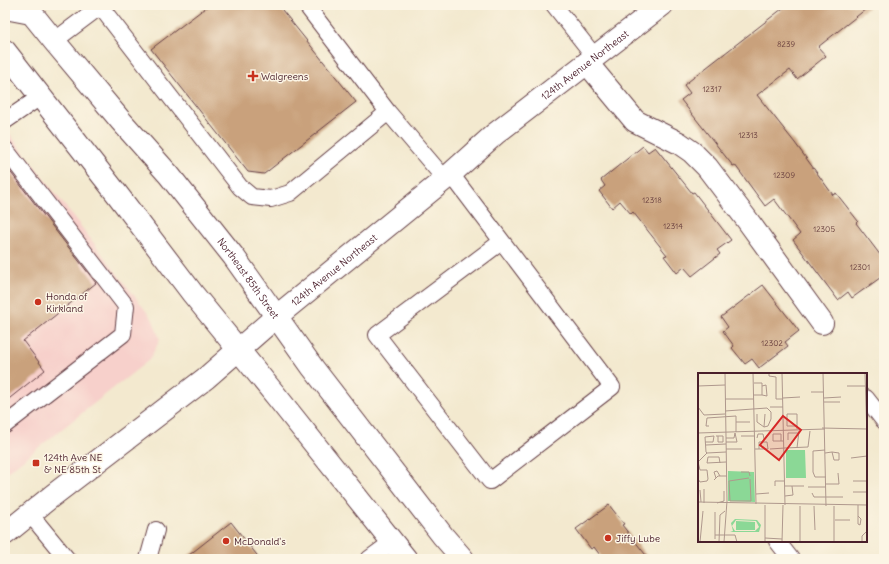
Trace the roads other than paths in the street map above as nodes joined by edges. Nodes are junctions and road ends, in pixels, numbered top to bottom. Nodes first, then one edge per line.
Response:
1 (306, 5) edge
2 (554, 5) edge
3 (662, 5) edge
4 (101, 6) edge
5 (5, 8) edge
6 (28, 9) edge
7 (54, 41) junction
8 (5, 52) edge
9 (591, 60) junction
10 (40, 97) junction
11 (388, 112) junction
12 (5, 121) edge
13 (5, 149) edge
14 (448, 177) junction
15 (501, 242) junction
16 (277, 316) junction
17 (822, 323) dead end
18 (238, 350) junction
19 (867, 399) edge
20 (884, 421) edge
21 (5, 426) edge
22 (30, 514) junction
23 (156, 530) dead end
24 (5, 534) edge
25 (392, 542) junction
26 (778, 542) edge
27 (67, 559) edge
28 (148, 559) edge
29 (369, 559) edge
30 (406, 559) edge
31 (463, 559) edge
32 (791, 559) edge

1 - 11 lane
2 - 9 lane
3 - 9 main road, 124th Avenue Northeast
4 - 7 lane
4 - 11 lane
5 - 6 main road
6 - 7 main road, Northeast 85th Street
7 - 16 main road, Northeast 85th Street
8 - 10 main road
9 - 14 main road, 124th Avenue Northeast
9 - 17 main road
10 - 12 lane
10 - 18 main road
11 - 14 lane
13 - 21 lane
14 - 15 lane
14 - 16 main road, 124th Avenue Northeast
15 - 15 lane
16 - 18 main road, 124th Avenue Northeast
16 - 31 main road, Northeast 85th Street
18 - 22 main road, 124th Avenue Northeast
18 - 25 main road
19 - 20 lane
22 - 24 main road, 124th Avenue Northeast
22 - 27 lane
23 - 28 lane
25 - 29 lane
25 - 30 main road
26 - 32 lane

